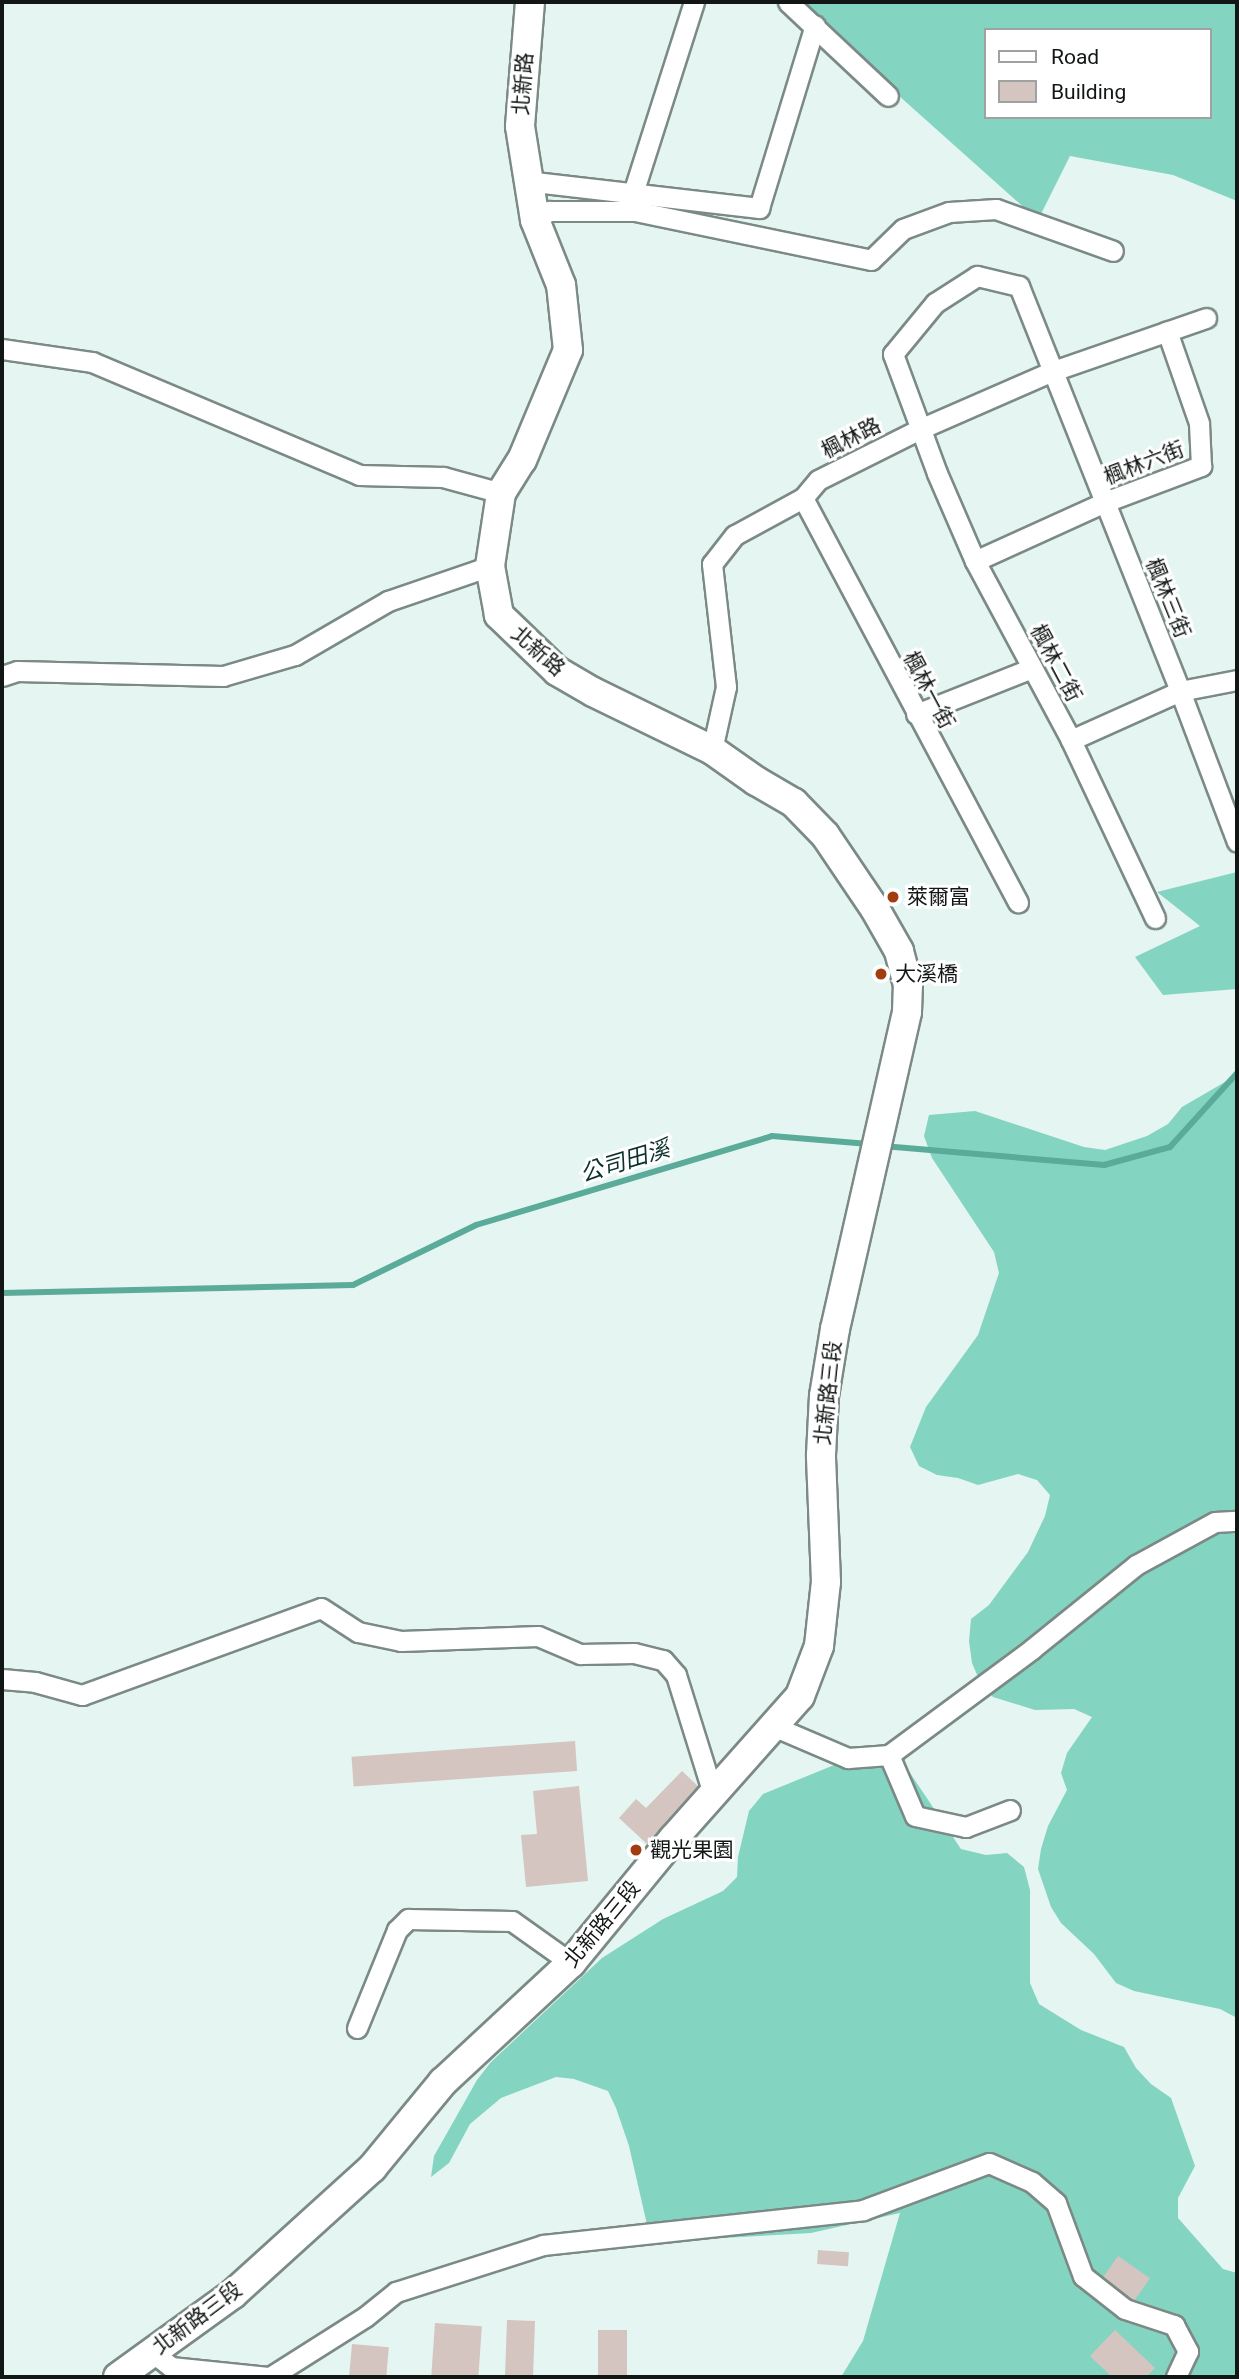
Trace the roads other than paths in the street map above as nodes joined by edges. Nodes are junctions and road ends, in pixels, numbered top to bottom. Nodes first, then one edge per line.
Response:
1 (530, 2) edge
2 (694, 2) edge
3 (789, 2) edge
4 (815, 25) junction
5 (888, 96) dead end
6 (526, 181) junction
7 (633, 193) junction
8 (535, 220) junction
9 (1113, 250) dead end
10 (1206, 318) dead end
11 (1167, 331) junction
12 (2, 349) edge
13 (1053, 371) junction
14 (920, 429) junction
15 (500, 493) junction
16 (803, 498) junction
17 (1105, 502) junction
18 (975, 561) junction
19 (489, 566) junction
20 (1032, 668) junction
21 (2, 676) edge
22 (1237, 680) edge
23 (1180, 691) junction
24 (915, 713) junction
25 (1071, 740) junction
26 (712, 750) junction
27 (1237, 842) edge
28 (1018, 902) dead end
29 (1155, 918) dead end
30 (873, 1174) joint
31 (1237, 1521) edge
32 (2, 1679) edge
33 (774, 1726) junction
34 (889, 1755) junction
35 (713, 1794) junction
36 (1010, 1810) dead end
37 (571, 1963) junction
38 (357, 2028) dead end
39 (152, 2352) junction
40 (118, 2377) edge
41 (1176, 2377) edge

1 - 6 main road, 北新路
2 - 7 street
3 - 4 street
4 - 5 street
4 - 7 street
6 - 7 street
6 - 8 main road, 北新路
8 - 9 street
8 - 15 main road, 北新路
10 - 11 street, 楓林路
11 - 13 street, 楓林路
11 - 17 street, 楓林六街
12 - 15 street
13 - 14 street, 楓林路
13 - 14 street, 楓林三街
13 - 17 street, 楓林三街
14 - 16 street, 楓林路
14 - 18 street, 楓林二街
15 - 19 main road, 北新路
16 - 24 street, 楓林一街
16 - 26 street, 楓林路
17 - 18 street, 楓林六街
17 - 23 street, 楓林三街
18 - 20 street, 楓林二街
19 - 21 street
19 - 26 main road, 北新路
20 - 24 street
20 - 25 street, 楓林二街
22 - 23 street
23 - 25 street
23 - 27 street, 楓林三街
24 - 28 street, 楓林一街
25 - 29 street, 楓林二街
26 - 30 main road, 北新路
30 - 33 main road, 北新路三段
31 - 34 street
32 - 35 street
33 - 34 street
33 - 35 main road, 北新路三段
34 - 36 street
35 - 37 main road, 北新路三段
37 - 38 street
37 - 39 main road, 北新路三段
39 - 40 main road, 北新路三段
39 - 41 street

